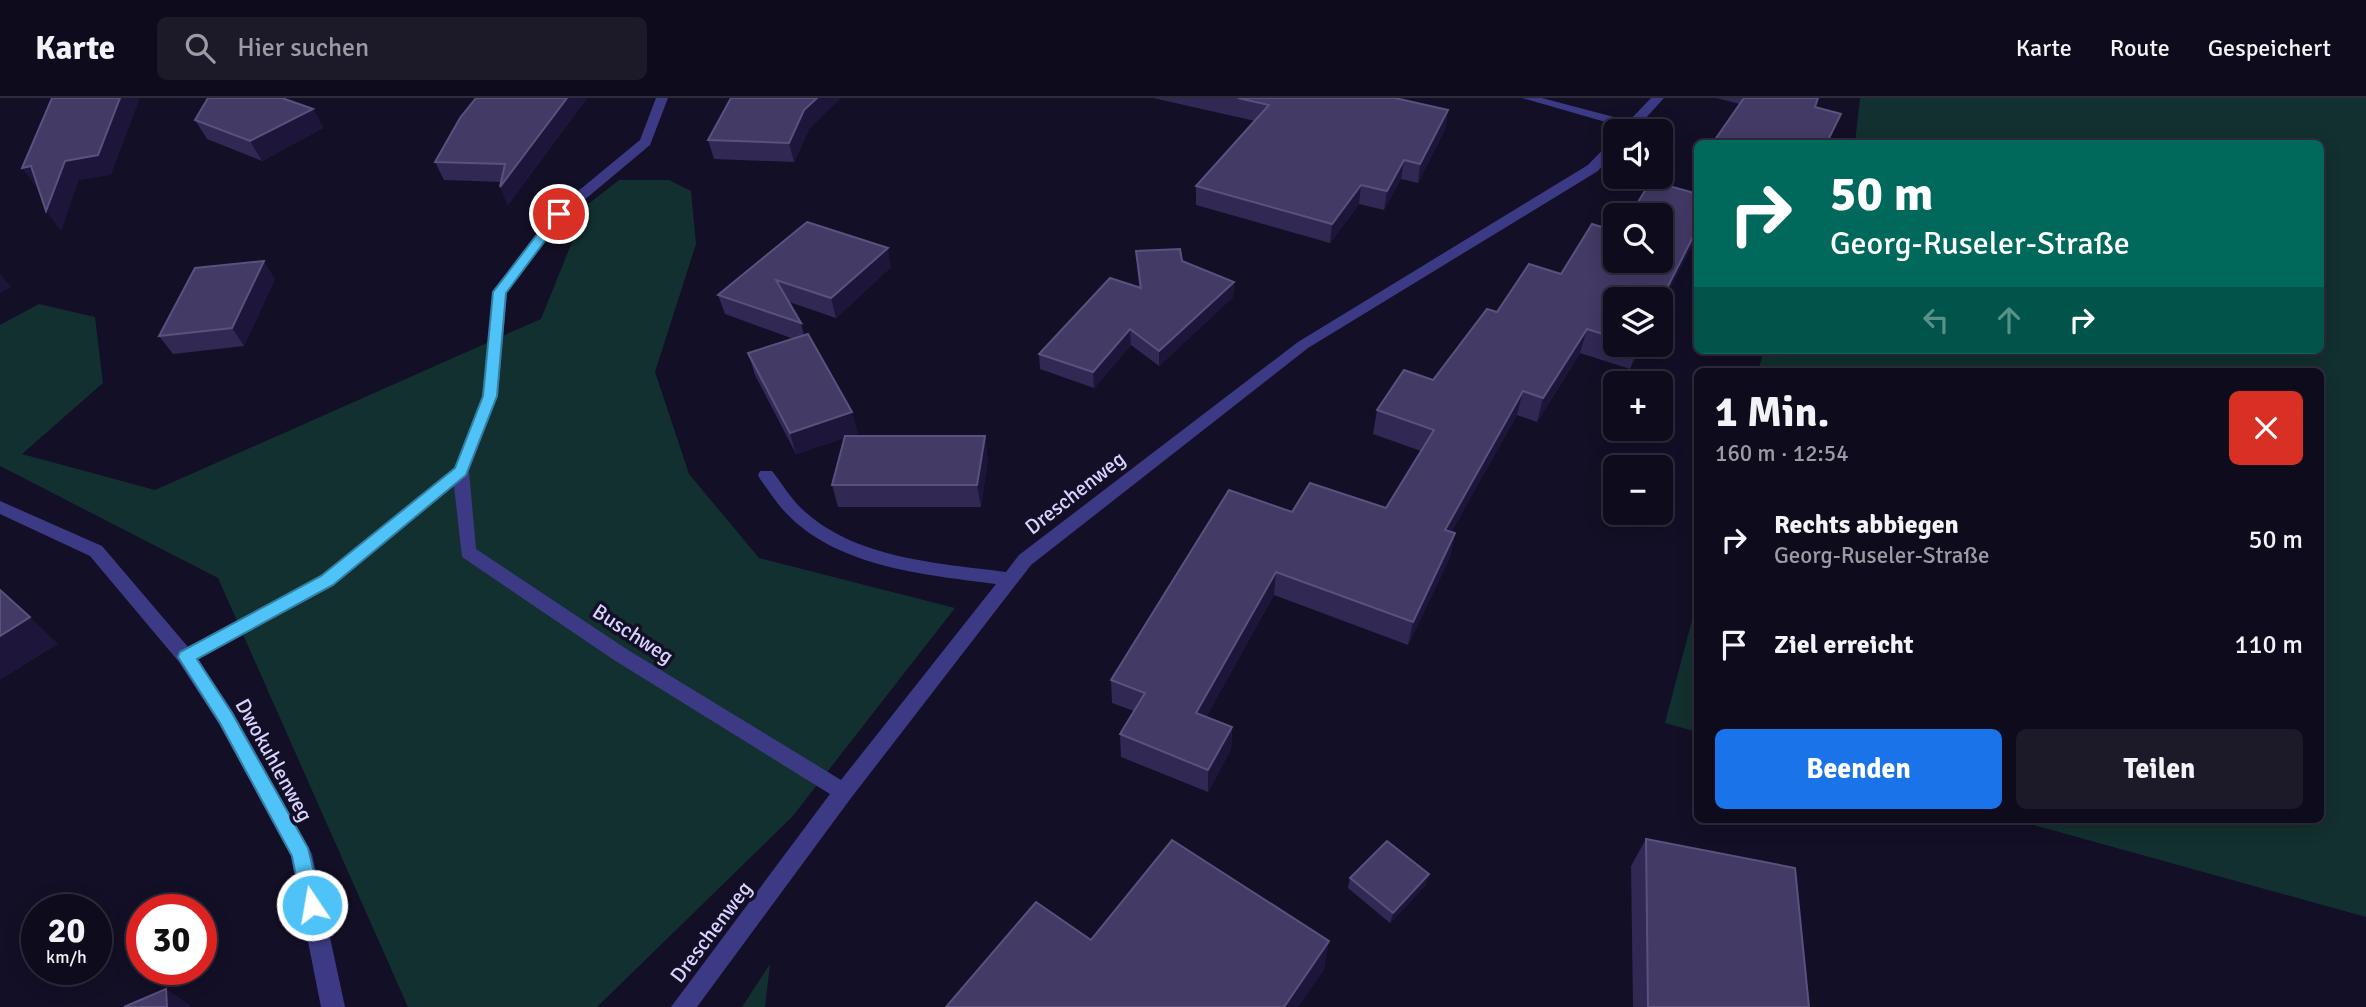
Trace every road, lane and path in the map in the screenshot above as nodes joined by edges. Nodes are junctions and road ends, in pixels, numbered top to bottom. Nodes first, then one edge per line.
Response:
1 (662, 98) edge
2 (1528, 98) edge
3 (1658, 98) edge
4 (1638, 119) edge
5 (1603, 121) edge
6 (1603, 157) edge
7 (461, 471) junction
8 (766, 475) dead end
9 (0, 507) edge
10 (1010, 579) junction
11 (186, 657) junction
12 (844, 792) junction
13 (333, 1007) edge
14 (683, 1007) edge

1 - 7 street
2 - 5 street
3 - 4 street
6 - 10 street, Dreschenweg
7 - 11 street
7 - 12 street, Buschweg
8 - 10 street
9 - 11 street, Dwokuhlenweg
10 - 12 street, Dreschenweg
11 - 13 street, Dwokuhlenweg
12 - 14 street, Dreschenweg

